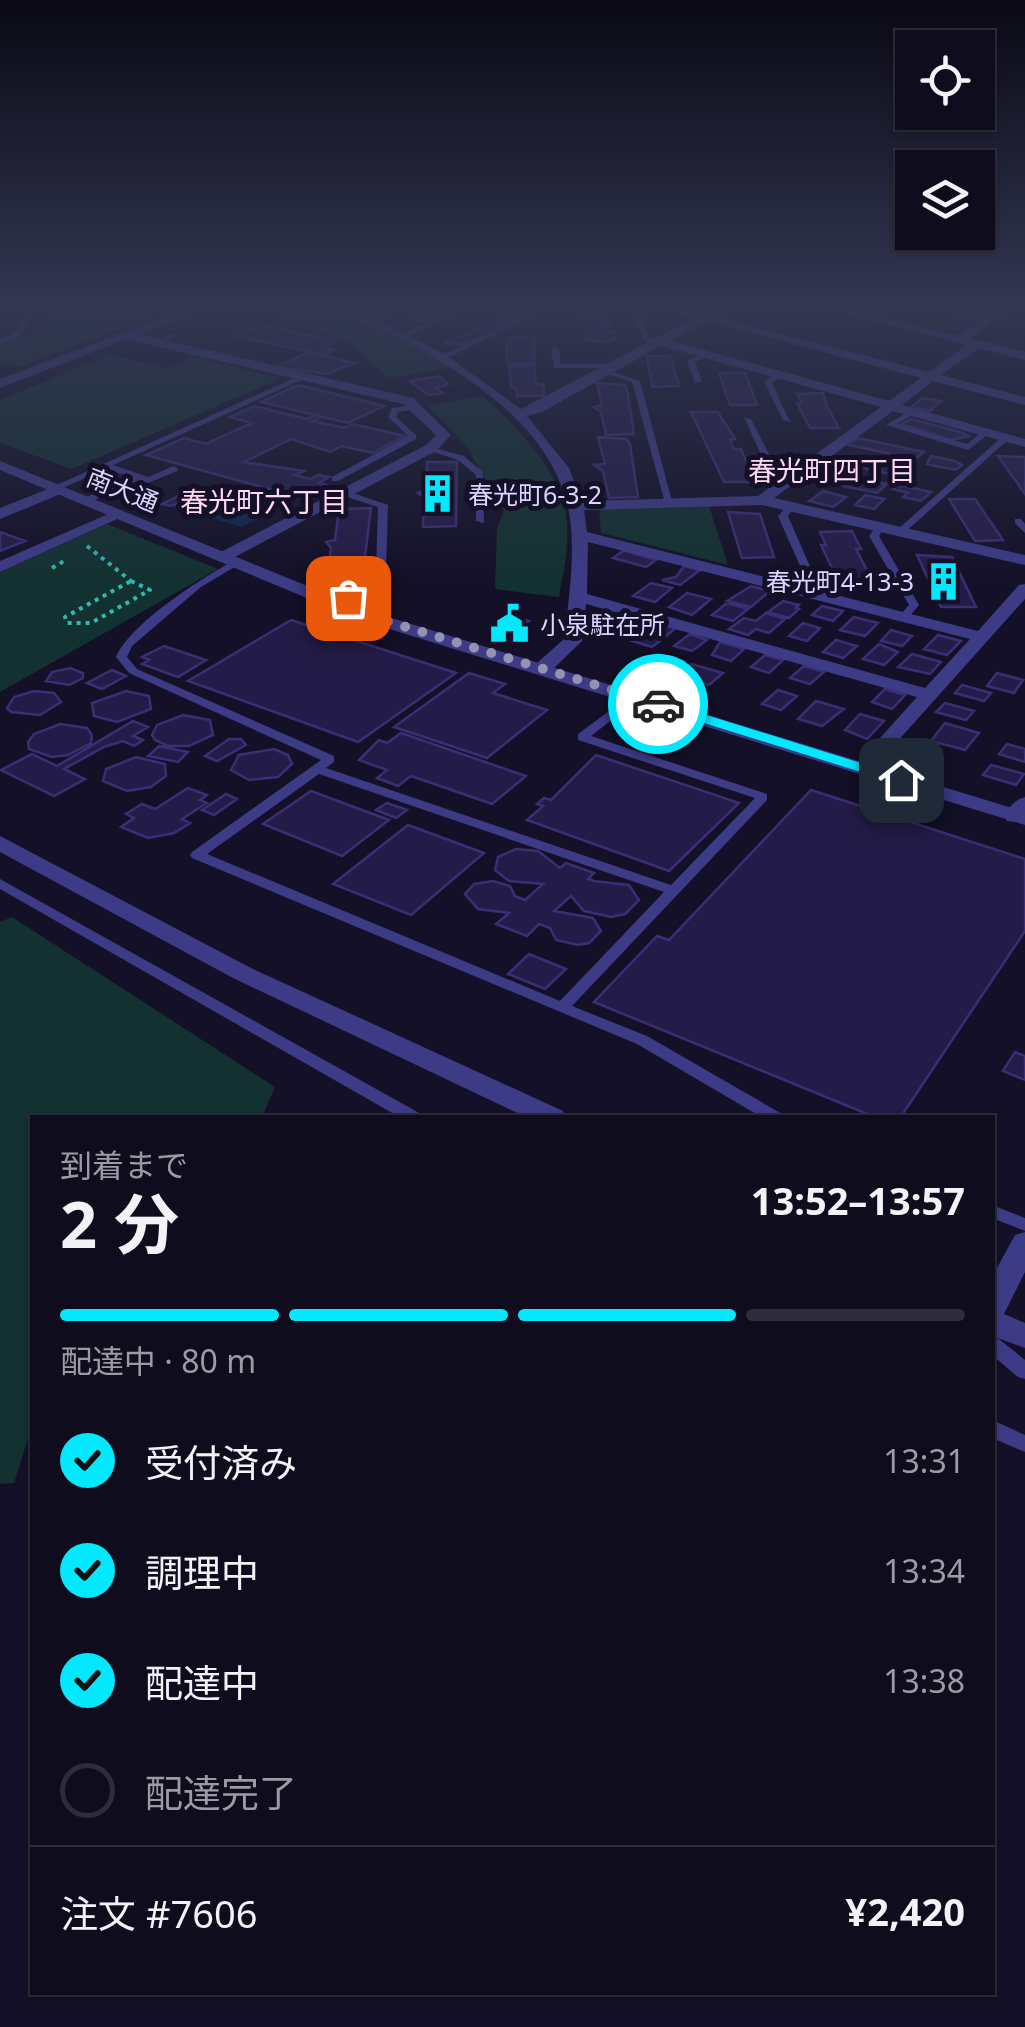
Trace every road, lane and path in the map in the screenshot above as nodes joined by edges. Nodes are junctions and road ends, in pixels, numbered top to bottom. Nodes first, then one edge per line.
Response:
1 (256, 399) edge
2 (402, 399) edge
3 (498, 399) edge
4 (549, 399) edge
5 (641, 399) edge
6 (776, 399) edge
7 (863, 399) edge
8 (901, 399) edge
9 (890, 406) junction
10 (414, 407) junction
11 (911, 412) junction
12 (518, 414) junction
13 (747, 419) dead end
14 (787, 420) dead end
15 (986, 433) junction
16 (1006, 438) junction
17 (1025, 443) edge
18 (430, 448) junction
19 (379, 455) junction
20 (405, 462) junction
21 (0, 464) edge
22 (106, 466) junction
23 (174, 469) dead end
24 (795, 476) junction
25 (138, 477) junction
26 (335, 479) dead end
27 (57, 489) junction
28 (344, 493) junction
29 (762, 500) junction
30 (85, 501) junction
31 (670, 503) junction
32 (576, 506) junction
33 (790, 506) junction
34 (0, 514) edge
35 (118, 515) junction
36 (481, 521) dead end
37 (880, 527) junction
38 (900, 532) junction
39 (576, 534) junction
40 (73, 535) junction
41 (230, 560) junction
42 (1025, 560) edge
43 (0, 567) edge
44 (130, 582) junction
45 (797, 588) junction
46 (1025, 590) edge
47 (578, 597) junction
48 (334, 605) junction
49 (904, 616) junction
50 (982, 637) junction
51 (543, 668) junction
52 (930, 695) junction
53 (634, 697) junction
54 (863, 768) junction
55 (317, 769) junction
56 (1022, 812) edge
57 (0, 843) edge
58 (0, 883) edge
59 (672, 890) junction
60 (562, 1007) junction
61 (410, 1115) edge
62 (547, 1115) edge
63 (771, 1115) edge
64 (995, 1212) edge
65 (1025, 1225) edge
66 (1025, 1243) edge
67 (995, 1302) edge
68 (995, 1323) edge
69 (1025, 1336) edge
70 (995, 1346) edge
71 (1025, 1370) edge
72 (995, 1429) edge
73 (1025, 1444) edge

1 - 22 lane
2 - 10 street
3 - 12 street
4 - 12 street
5 - 31 lane
6 - 14 lane
7 - 9 street
8 - 9 street
9 - 11 street
9 - 24 street
10 - 18 street
10 - 19 lane
11 - 15 street
11 - 15 lane
12 - 32 street
13 - 24 lane
15 - 16 street
16 - 17 street
16 - 38 lane
18 - 20 street
18 - 36 lane
19 - 20 lane
19 - 26 lane
20 - 28 street
21 - 27 street, 南大通
22 - 25 lane
22 - 27 lane
23 - 25 lane
24 - 29 street
25 - 30 lane
27 - 30 street, 南大通
27 - 34 street
28 - 41 street
28 - 48 lane
29 - 31 street
29 - 33 street
30 - 35 street, 南大通
31 - 32 street
32 - 39 street
33 - 37 street
33 - 45 lane
35 - 40 street
35 - 41 street, 南大通
37 - 38 street
37 - 49 lane
38 - 42 street
39 - 45 street
39 - 47 street
40 - 43 street
40 - 44 path
41 - 48 street, 南大通
41 - 55 lane
44 - 44 path
45 - 49 street
46 - 50 street
47 - 51 street
47 - 52 street
48 - 51 street, 南大通
49 - 50 street
50 - 52 street
51 - 53 street, 南大通
52 - 54 street
53 - 54 street, 南大通
53 - 59 lane
54 - 56 street, 南大通
55 - 59 lane
55 - 60 lane
57 - 62 street
58 - 61 lane
59 - 60 lane
60 - 63 lane
64 - 65 lane
66 - 67 street
68 - 69 street
70 - 71 lane
72 - 73 lane

